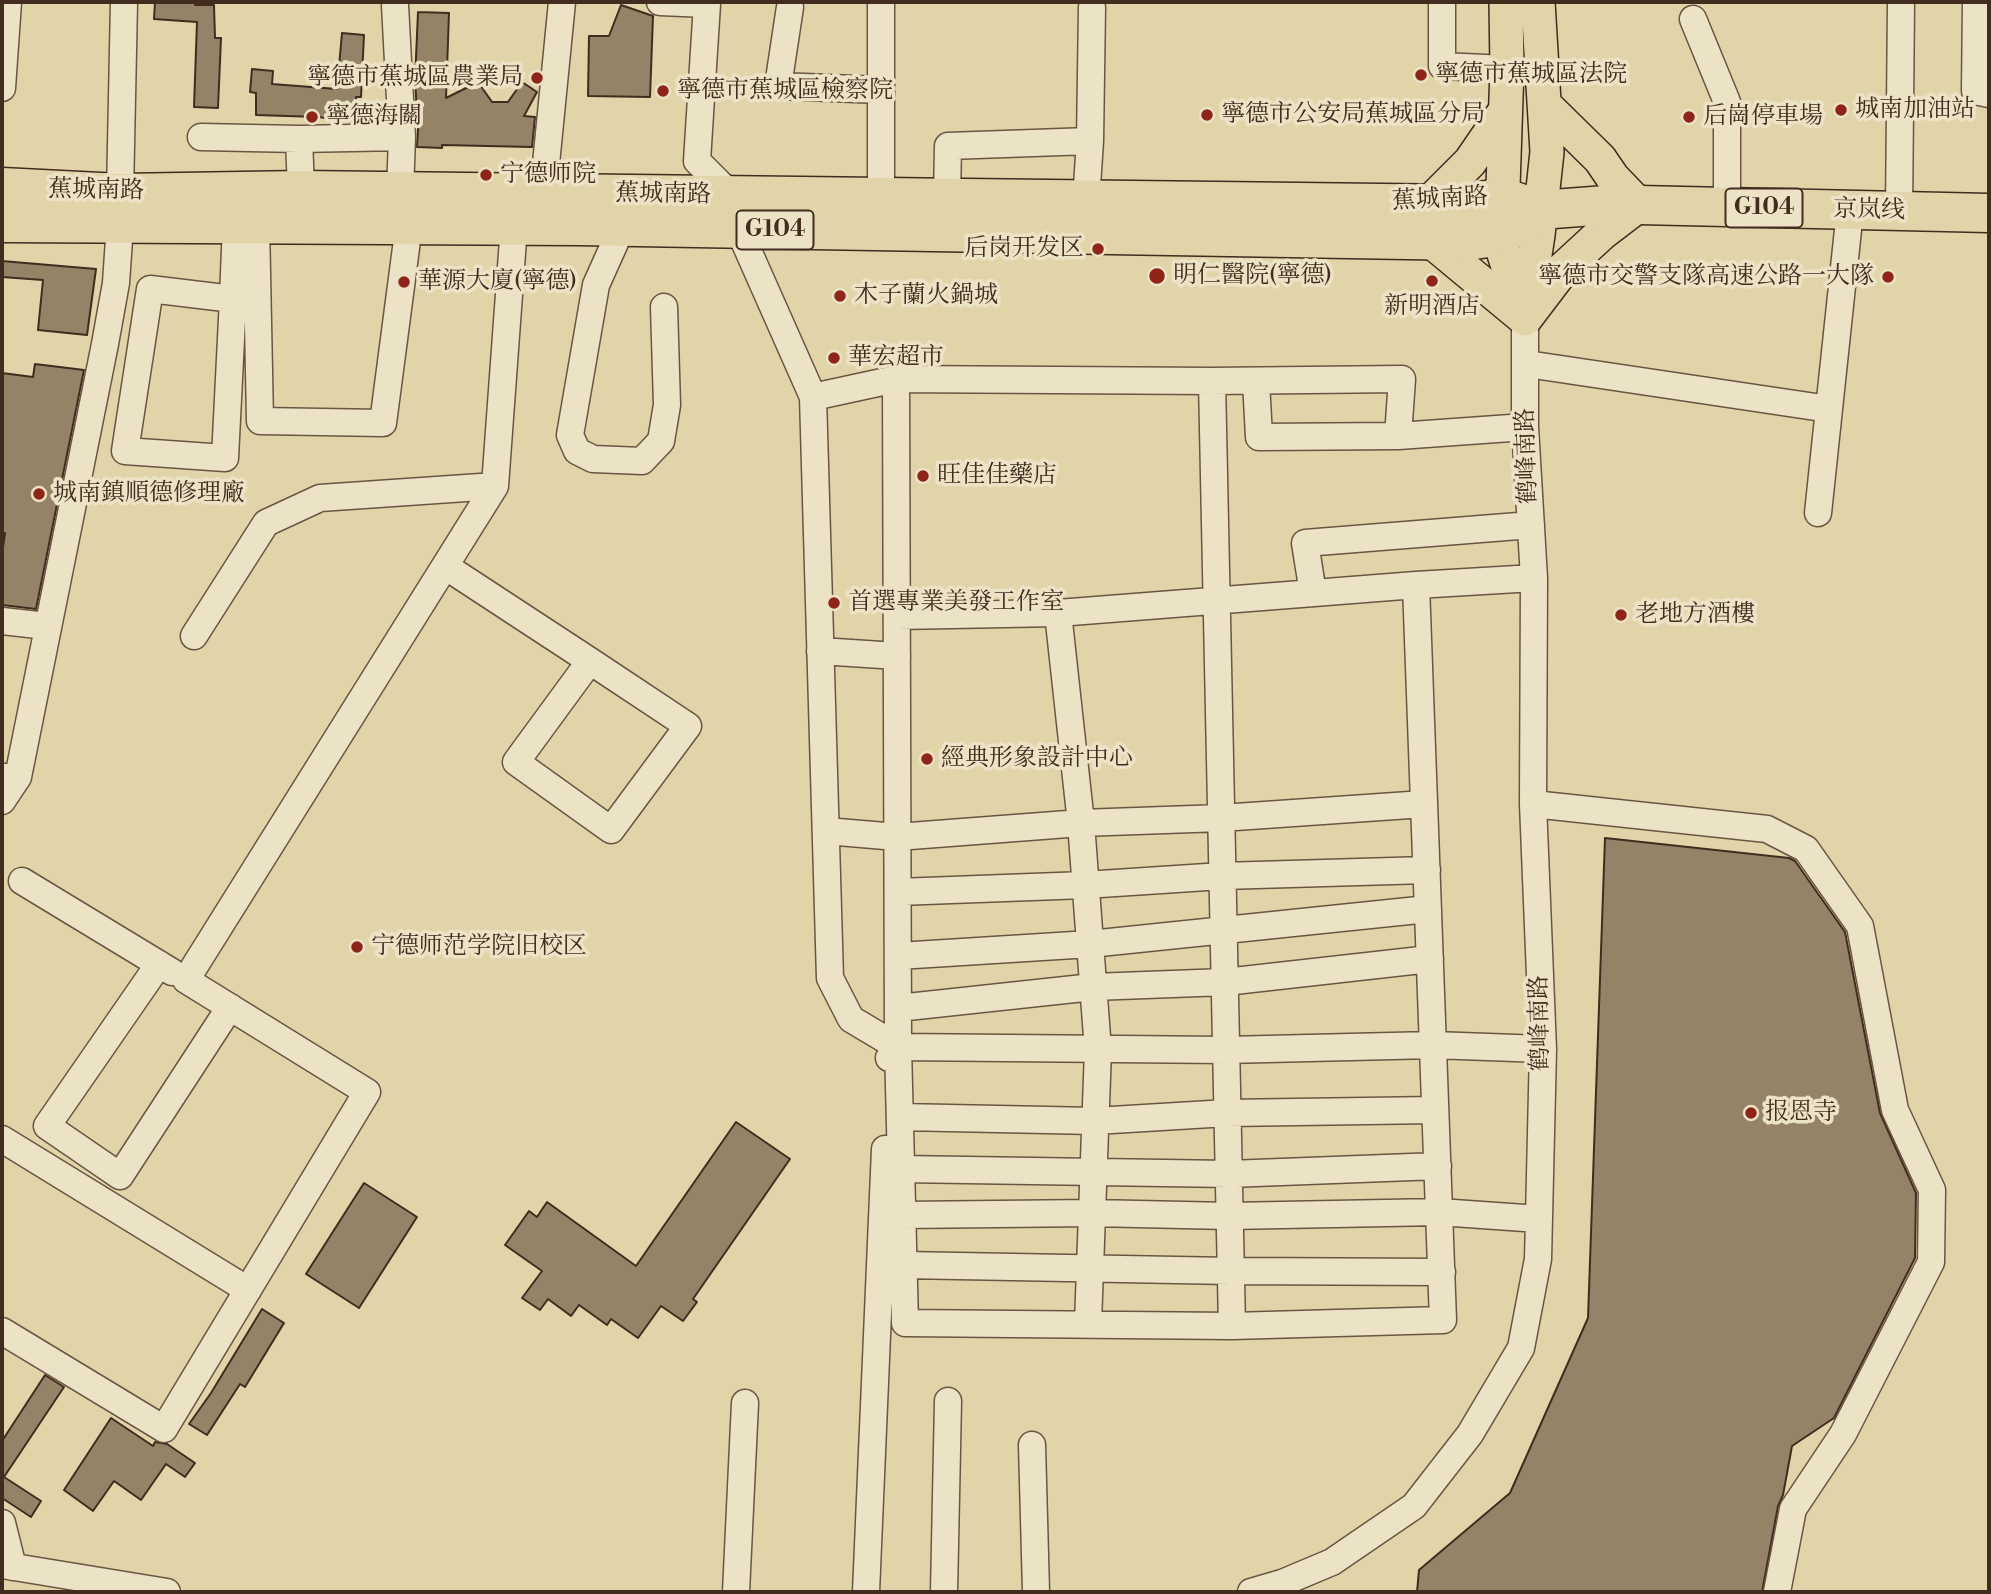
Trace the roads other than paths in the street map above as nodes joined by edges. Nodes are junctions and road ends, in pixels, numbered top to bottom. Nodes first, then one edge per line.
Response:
1 (8, 2) edge
2 (124, 2) edge
3 (562, 2) edge
4 (660, 2) edge
5 (881, 2) edge
6 (1442, 2) edge
7 (1506, 2) edge
8 (1538, 2) edge
9 (1900, 2) edge
10 (1976, 2) edge
11 (395, 5) dead end
12 (790, 7) dead end
13 (1092, 7) dead end
14 (1693, 19) dead end
15 (1507, 69) junction
16 (2, 88) edge
17 (881, 90) junction
18 (1989, 94) edge
19 (1544, 104) junction
20 (1506, 109) junction
21 (201, 136) dead end
22 (402, 138) junction
23 (299, 139) junction
24 (1090, 141) junction
25 (2, 187) edge
26 (301, 190) junction
27 (543, 194) junction
28 (881, 197) junction
29 (1503, 197) junction
30 (947, 198) junction
31 (1639, 205) junction
32 (1727, 207) junction
33 (404, 208) junction
34 (120, 209) junction
35 (1540, 210) junction
36 (1850, 211) junction
37 (1899, 212) junction
38 (736, 213) junction
39 (1989, 213) edge
40 (1085, 218) junction
41 (1430, 222) junction
42 (2, 223) edge
43 (246, 224) junction
44 (514, 226) junction
45 (622, 227) junction
46 (1502, 236) junction
47 (116, 283) junction
48 (150, 289) junction
49 (233, 299) junction
50 (664, 307) dead end
51 (1525, 319) junction
52 (1527, 364) junction
53 (896, 379) junction
54 (1213, 381) junction
55 (1256, 381) junction
56 (813, 397) junction
57 (1829, 409) junction
58 (1525, 427) junction
59 (1398, 436) junction
60 (495, 486) junction
61 (1818, 513) dead end
62 (1531, 525) junction
63 (445, 566) junction
64 (1534, 578) junction
65 (1416, 585) junction
66 (1313, 593) junction
67 (1217, 601) junction
68 (1058, 612) junction
69 (897, 616) junction
70 (2, 621) edge
71 (47, 626) junction
72 (194, 636) dead end
73 (821, 651) junction
74 (897, 656) junction
75 (590, 662) junction
76 (10, 777) edge
77 (2, 801) edge
78 (1424, 804) junction
79 (1533, 804) junction
80 (1221, 818) junction
81 (1081, 823) junction
82 (826, 831) junction
83 (897, 837) junction
84 (1427, 870) junction
85 (1222, 876) junction
86 (22, 881) dead end
87 (1085, 885) junction
88 (898, 892) junction
89 (1428, 909) junction
90 (1224, 932) junction
91 (1090, 944) junction
92 (898, 956) junction
93 (1430, 959) junction
94 (159, 964) junction
95 (186, 980) junction
96 (1225, 982) junction
97 (1093, 987) junction
98 (230, 1007) junction
99 (898, 1008) junction
100 (1433, 1045) junction
101 (898, 1047) junction
102 (1543, 1049) junction
103 (1098, 1050) junction
104 (1226, 1050) junction
105 (1435, 1110) junction
106 (1227, 1113) junction
107 (900, 1117) junction
108 (1095, 1121) junction
109 (2, 1139) edge
110 (1438, 1166) junction
111 (901, 1169) junction
112 (1093, 1172) junction
113 (1229, 1174) junction
114 (1439, 1212) junction
115 (1092, 1213) junction
116 (902, 1215) junction
117 (1230, 1216) junction
118 (1539, 1219) junction
119 (904, 1265) junction
120 (1090, 1267) junction
121 (1231, 1271) junction
122 (1441, 1272) junction
123 (248, 1290) junction
124 (1088, 1323) junction
125 (1232, 1326) junction
126 (2, 1331) edge
127 (948, 1401) dead end
128 (744, 1403) dead end
129 (1032, 1445) dead end
130 (2, 1523) edge
131 (7, 1566) edge
132 (90, 1586) edge
133 (1283, 1588) edge
134 (167, 1592) edge
135 (736, 1592) edge
136 (866, 1592) edge
137 (944, 1592) edge
138 (1036, 1592) edge
139 (1251, 1592) edge
140 (1777, 1592) edge

1 - 16 street
2 - 34 street
3 - 27 street
4 - 38 street
5 - 17 street
6 - 15 street
7 - 15 main road
8 - 19 main road
9 - 37 street
10 - 18 street
11 - 22 street
12 - 17 street
13 - 24 street
14 - 32 street
15 - 20 main road
17 - 28 street
19 - 31 main road
19 - 35 main road
20 - 29 main road
20 - 41 main road
21 - 23 street
22 - 23 street
22 - 33 street
23 - 26 street
24 - 30 street
24 - 40 street
25 - 34 highway, 蕉城南路 / G104
26 - 33 highway, 蕉城南路 / G104
26 - 34 highway, 蕉城南路 / G104
27 - 33 highway, 蕉城南路 / G104
27 - 38 highway, 蕉城南路 / G104
28 - 30 highway, 蕉城南路 / G104
28 - 38 highway, 蕉城南路 / G104
29 - 35 highway, 蕉城南路 / G104
29 - 41 highway, 蕉城南路 / G104
29 - 46 main road
30 - 40 highway, 蕉城南路 / G104
31 - 32 highway, 京岚线 / G104
31 - 35 highway, 京岚线 / G104
31 - 51 main road
32 - 36 highway, 京岚线 / G104
33 - 43 highway, 蕉城南路 / G104
33 - 43 street
33 - 44 highway, 蕉城南路 / G104
34 - 42 highway, 蕉城南路 / G104
34 - 43 highway, 蕉城南路 / G104
34 - 47 street
35 - 46 highway, 蕉城南路 / G104
35 - 51 main road
36 - 37 highway, 京岚线 / G104
36 - 57 street
37 - 39 highway, 京岚线 / G104
38 - 40 highway, 蕉城南路 / G104
38 - 45 highway, 蕉城南路 / G104
38 - 56 street
40 - 41 highway, 蕉城南路 / G104
41 - 46 highway, 蕉城南路 / G104
41 - 51 main road
43 - 49 street
44 - 45 highway, 蕉城南路 / G104
44 - 60 street
45 - 50 street
46 - 51 main road
47 - 48 street
47 - 71 street
48 - 49 street
48 - 49 street
51 - 52 street, 鹤峰南路
52 - 57 street
52 - 58 street, 鹤峰南路
53 - 54 street
53 - 56 street
53 - 69 street
54 - 55 street
54 - 67 street
55 - 59 street
55 - 59 street
56 - 73 street
57 - 61 street
58 - 59 street
58 - 62 street, 鹤峰南路
60 - 63 street
60 - 72 street
62 - 64 street, 鹤峰南路
62 - 66 street
63 - 75 street
63 - 95 street
64 - 65 street
64 - 79 street, 鹤峰南路
65 - 66 street
65 - 78 street
66 - 67 street
67 - 68 street
67 - 80 street
68 - 69 street
68 - 81 street
69 - 74 street
70 - 71 street
71 - 76 street
73 - 74 street
73 - 82 street
74 - 83 street
75 - 75 street
76 - 77 street
78 - 80 street
78 - 84 street
79 - 102 street, 鹤峰南路
79 - 140 street
80 - 81 street
80 - 85 street
81 - 83 street
81 - 87 street
82 - 83 street
82 - 101 street
83 - 88 street
84 - 85 street
84 - 89 street
85 - 87 street
85 - 90 street
86 - 94 street
87 - 88 street
87 - 91 street
88 - 92 street
89 - 90 street
89 - 93 street
90 - 91 street
90 - 96 street
91 - 92 street
91 - 97 street
92 - 99 street
93 - 96 street
93 - 100 street
94 - 95 street
94 - 98 street
95 - 98 street
96 - 97 street
96 - 104 street
97 - 99 street
97 - 103 street
98 - 123 street
99 - 101 street
100 - 102 street
100 - 104 street
100 - 105 street
101 - 103 street
101 - 107 street
101 - 136 street
102 - 118 street, 鹤峰南路
103 - 104 street
103 - 108 street
104 - 106 street
105 - 106 street
105 - 110 street
106 - 108 street
106 - 113 street
107 - 108 street
107 - 111 street
108 - 112 street
109 - 123 street
110 - 113 street
110 - 114 street
111 - 112 street
111 - 116 street
112 - 113 street
112 - 115 street
113 - 117 street
114 - 117 street
114 - 118 street
114 - 122 street
115 - 116 street
115 - 117 street
115 - 120 street
116 - 119 street
117 - 121 street
118 - 133 street, 鹤峰南路
119 - 120 street
119 - 124 street
120 - 121 street
120 - 124 street
121 - 122 street
121 - 125 street
122 - 125 street
123 - 126 street
124 - 125 street
127 - 137 street
128 - 135 street
129 - 138 street
130 - 131 street
131 - 132 street
132 - 134 street
133 - 139 street, 鹤峰南路

